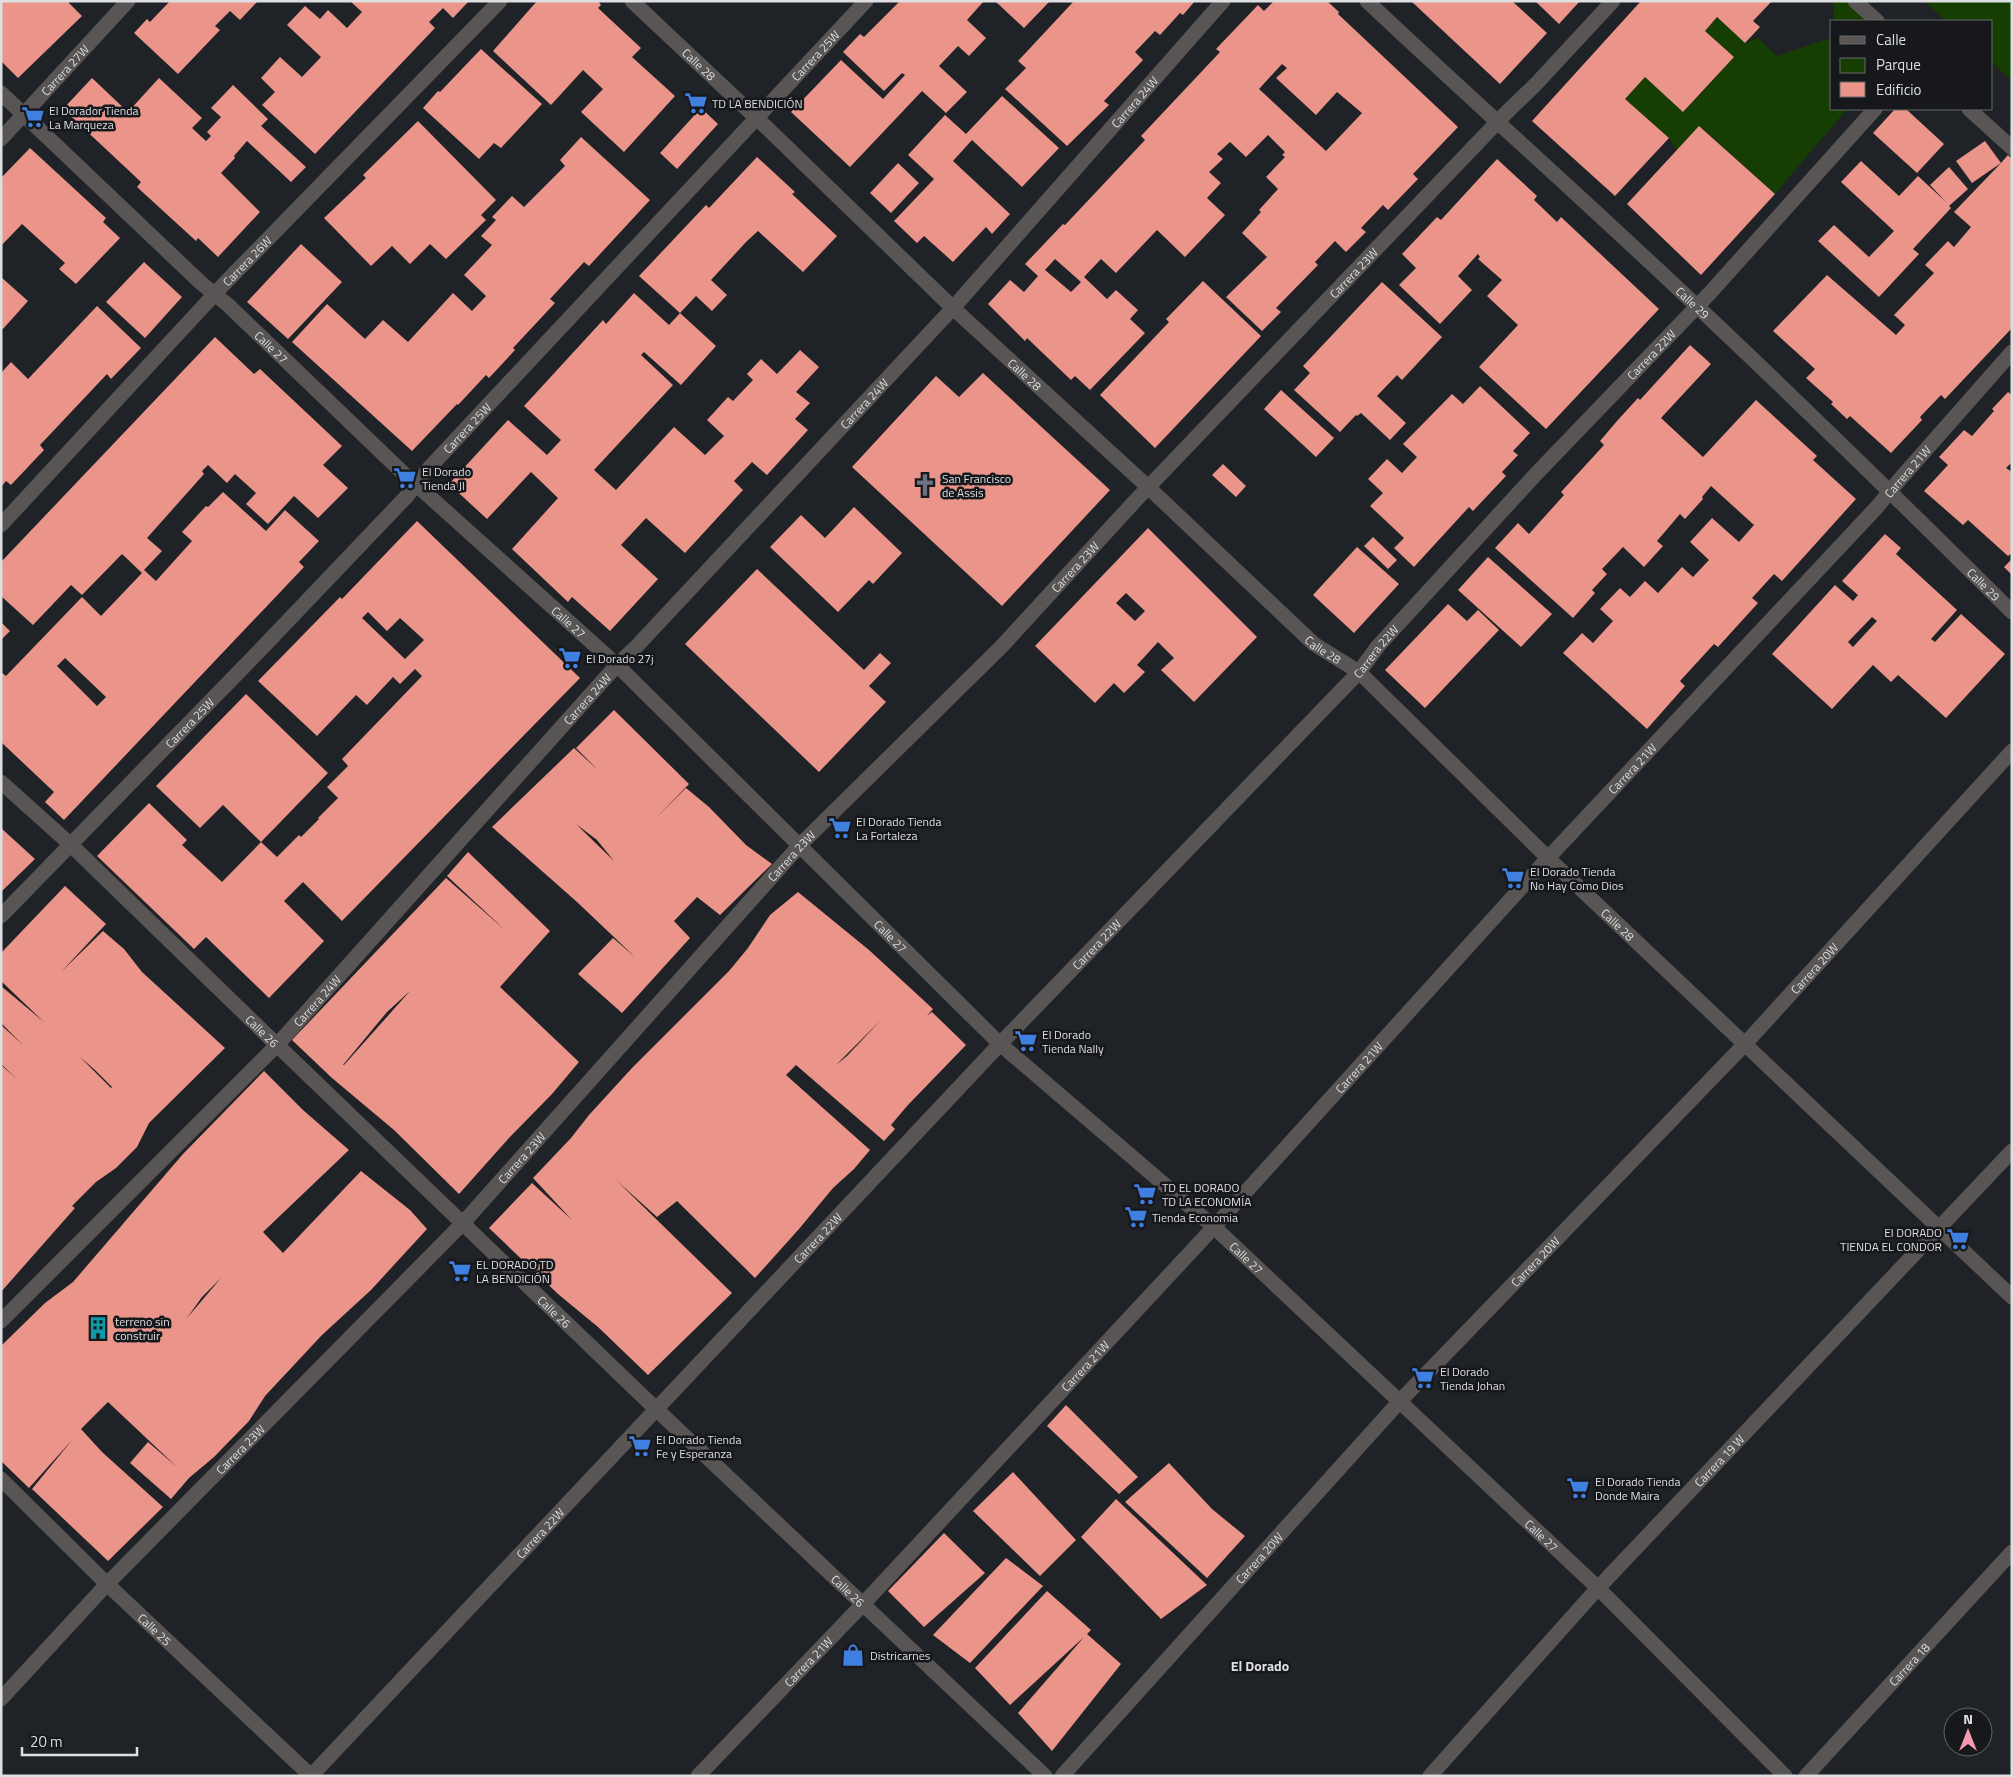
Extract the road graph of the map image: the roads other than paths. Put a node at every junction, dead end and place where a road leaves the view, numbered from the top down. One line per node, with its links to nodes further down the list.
1 (128, 1): 13 (street, Carrera 27W)
2 (500, 1): 18 (street, Carrera 26W)
3 (632, 1): 14 (street, Calle 28)
4 (866, 1): 14 (street, Carrera 25W)
5 (1223, 1): 20 (street, Carrera 24W)
6 (1367, 1): 15 (street, Calle 29)
7 (1614, 1): 15 (street, Carrera 23W)
8 (1856, 1): 9 (street)
9 (1876, 20)
10 (1, 93): 13 (street, Calle 27)
11 (1874, 110): 19 (street, Carrera 22W)
12 (1970, 110): 17 (street)
13 (24, 115): 16 (street, Carrera 27W); 18 (street, Calle 27)
14 (756, 119): 20 (street, Calle 28); 22 (street, Carrera 25W)
15 (1498, 122): 19 (street, Calle 29); 23 (street, Carrera 23W)
16 (1, 139)
17 (2012, 148)
18 (215, 294): 22 (street, Calle 27); 25 (street, Carrera 26W)
19 (1696, 305): 24 (street, Calle 29); 28 (street, Carrera 22W)
20 (954, 308): 23 (street, Calle 28); 27 (street, Carrera 24W)
21 (2012, 352): 24 (street, Carrera 21W)
22 (416, 484): 27 (street, Calle 27); 31 (street, Carrera 25W)
23 (1148, 487): 28 (street, Calle 28); 32 (street, Carrera 23W)
24 (1890, 491): 26 (street, Calle 29); 33 (street, Carrera 21W)
25 (1, 525)
26 (2012, 612)
27 (617, 665): 32 (street, Calle 27); 36 (street, Carrera 24W)
28 (1359, 672): 33 (street, Calle 28); 35 (street, Carrera 22W)
29 (2012, 751): 37 (street, Carrera 20W)
30 (1, 782): 31 (street, Calle 26)
31 (70, 844): 34 (street, Carrera 25W); 36 (street, Calle 26)
32 (800, 845): 35 (street, Calle 27); 39 (street, Carrera 23W)
33 (1548, 858): 37 (street, Calle 28); 40 (street, Carrera 21W)
34 (1, 916)
35 (1000, 1044): 40 (street, Calle 27); 45 (street, Carrera 22W)
36 (277, 1045): 39 (street, Calle 26); 43 (street, Carrera 24W)
37 (1744, 1045): 41 (street, Calle 28); 44 (street, Carrera 20W)
38 (2012, 1151): 41 (street, Carrera 19 W)
39 (463, 1224): 45 (street, Calle 26); 48 (street, Carrera 23W)
40 (1214, 1227): 44 (street, Calle 27); 50 (street, Carrera 21W)
41 (1939, 1228): 42 (street, Calle 28); 49 (street, Carrera 19 W)
42 (2012, 1297)
43 (1, 1320)
44 (1400, 1401): 49 (street, Calle 27); 55 (street, Carrera 20W)
45 (657, 1410): 50 (street, Calle 26); 52 (street, Carrera 22W)
46 (1, 1479): 48 (street, Calle 25)
47 (2012, 1552): 58 (street, Carrera 18)
48 (107, 1584): 51 (street, Carrera 23W); 52 (street, Calle 25)
49 (1598, 1588): 56 (street, Carrera 19 W); 57 (street, Calle 27)
50 (864, 1603): 53 (street, Carrera 21W); 54 (street, Calle 26)
51 (1, 1699)
52 (311, 1776)
53 (698, 1776)
54 (1045, 1776)
55 (1062, 1776)
56 (1430, 1776)
57 (1785, 1776)
58 (1806, 1776)

